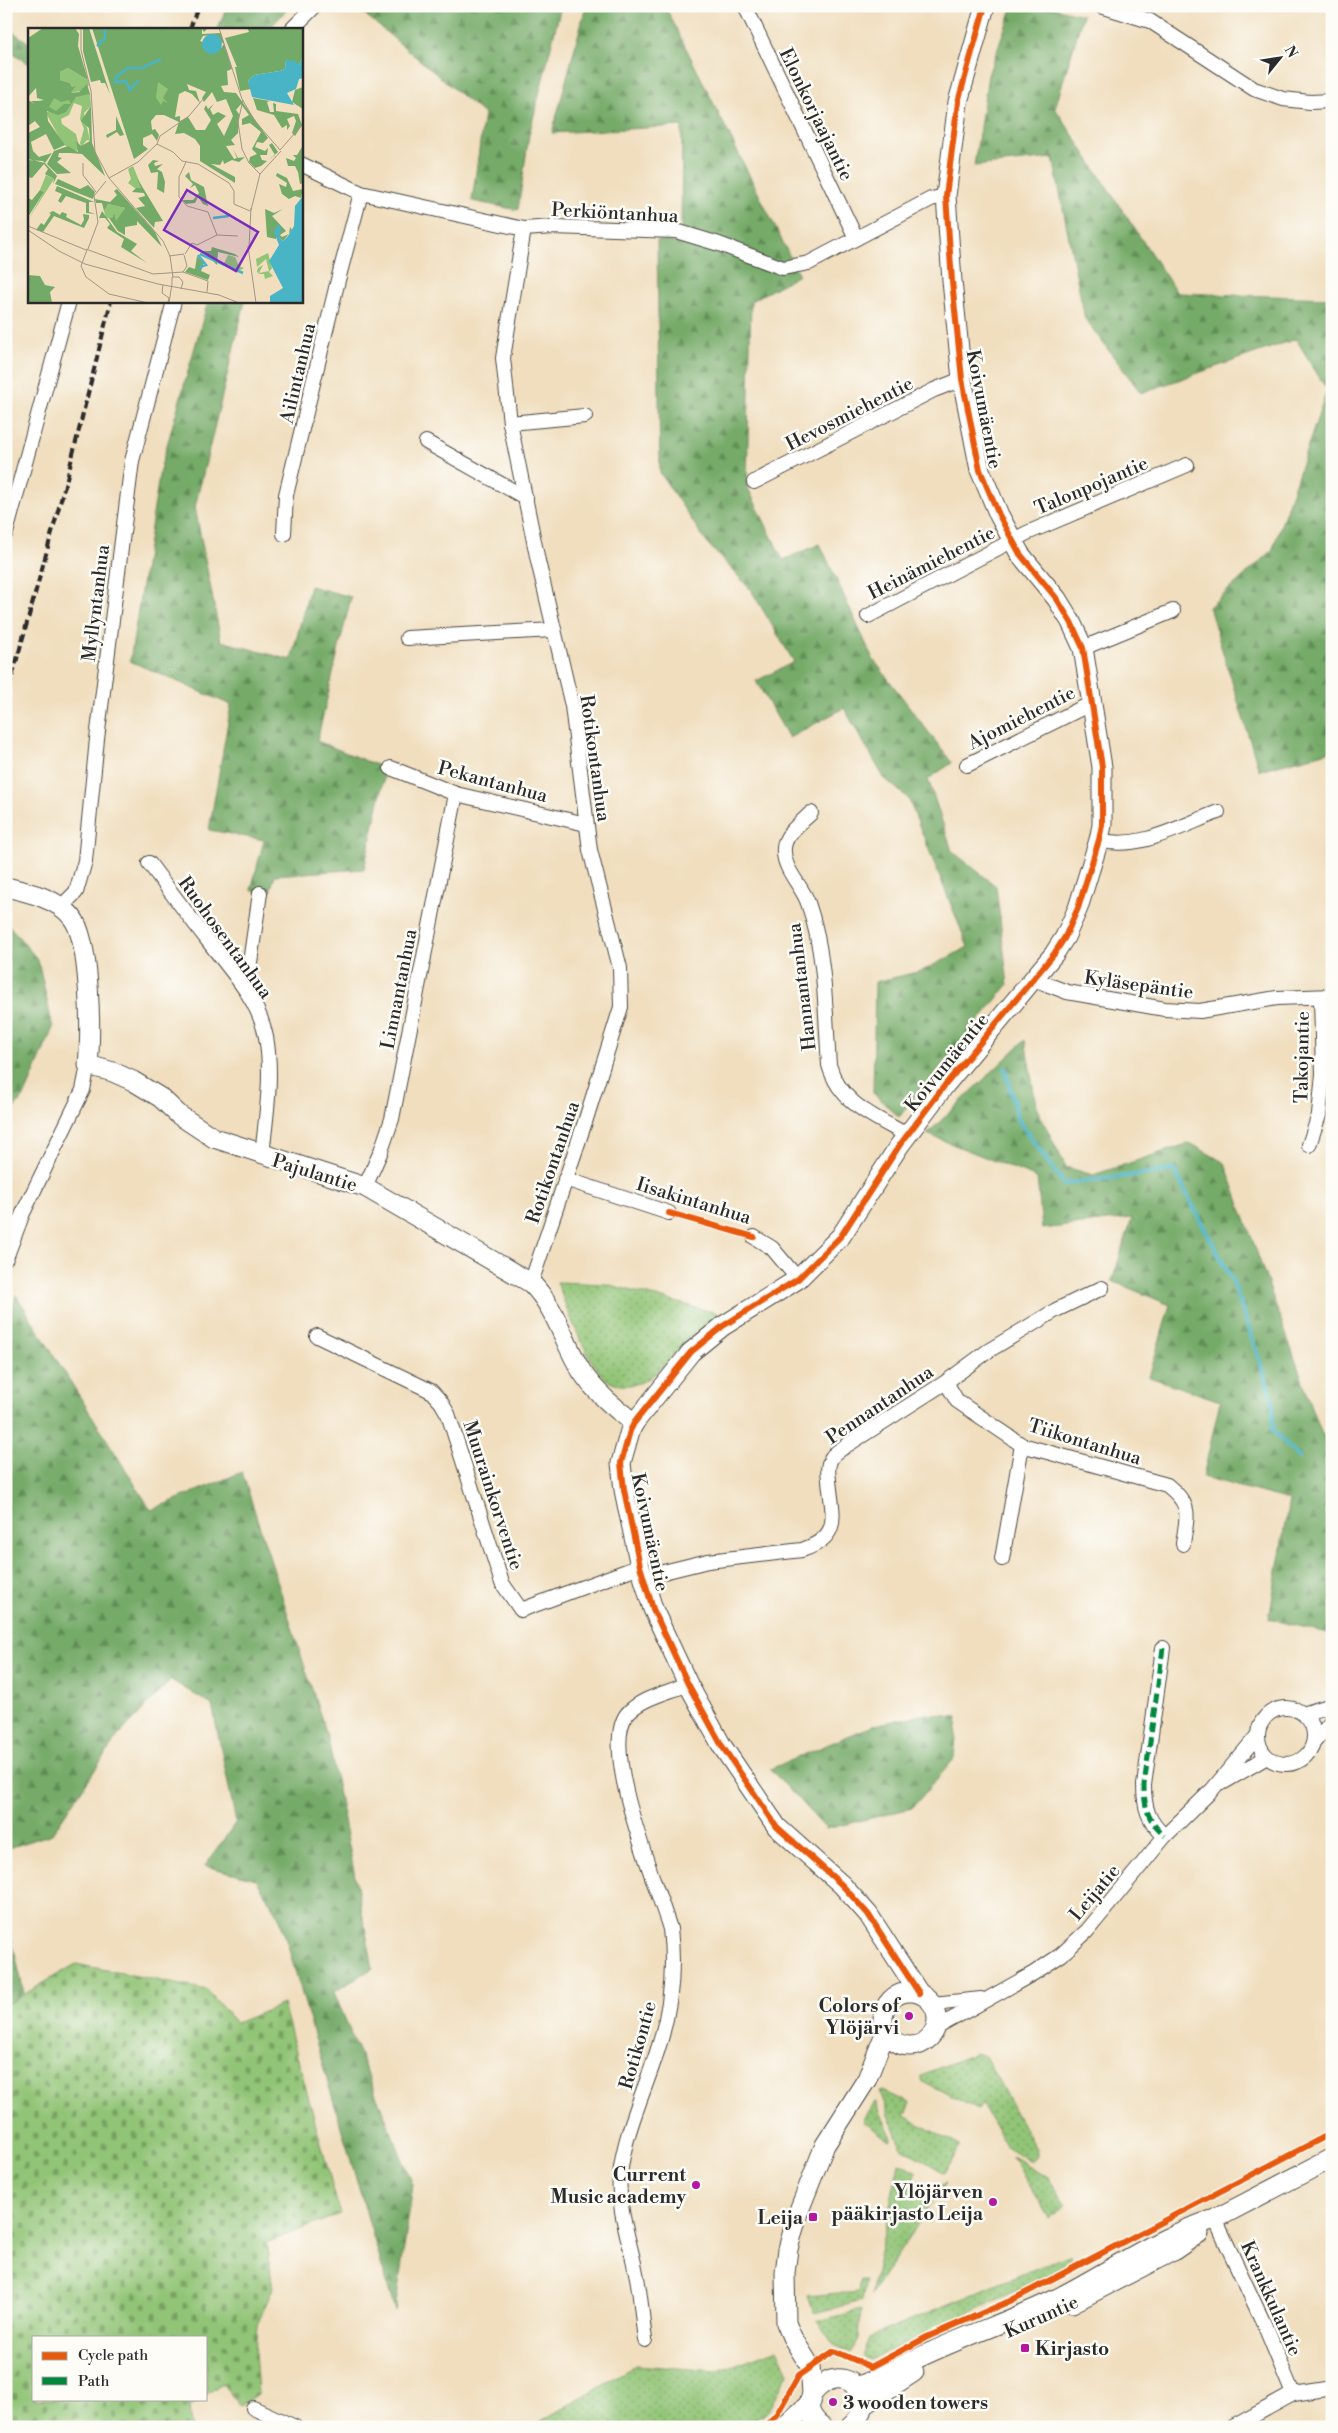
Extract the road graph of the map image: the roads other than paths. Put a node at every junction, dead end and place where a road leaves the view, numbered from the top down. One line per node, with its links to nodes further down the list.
1 (315, 6): 5 (street)
2 (745, 6): 11 (street, Elonkorjaajantie)
3 (985, 6): 9 (street, Koivumäentie)
4 (1102, 6): 6 (street)
5 (293, 28)
6 (1332, 101)
7 (302, 164): 8 (street, Perkiöntanhua)
8 (361, 193): 10 (street, Perkiöntanhua); 22 (street, Ailintanhua)
9 (946, 196): 11 (street, Perkiöntanhua); 14 (street, Koivumäentie)
10 (524, 229): 11 (street, Perkiöntanhua); 16 (street, Rotikontanhua)
11 (856, 238)
12 (69, 302): 21 (street)
13 (174, 302): 40 (street, Myllyntanhua)
14 (962, 379): 19 (street, Hevosmiehentie); 23 (street, Koivumäentie)
15 (585, 416): 16 (street)
16 (510, 423): 20 (street, Rotikontanhua)
17 (426, 442): 20 (street)
18 (1187, 464): 23 (street, Talonpojantie)
19 (754, 482)
20 (526, 498): 26 (street, Rotikontanhua)
21 (6, 533)
22 (284, 534)
23 (1012, 541): 25 (street, Heinämiehentie); 28 (street, Koivumäentie)
24 (1173, 611): 28 (street)
25 (868, 616)
26 (554, 630): 27 (street); 35 (street, Rotikontanhua)
27 (406, 638)
28 (1082, 648): 29 (street, Koivumäentie)
29 (1092, 702): 30 (street, Ajomiehentie); 36 (street, Koivumäentie)
30 (967, 765)
31 (391, 768): 32 (street, Pekantanhua)
32 (456, 794): 35 (street, Pekantanhua); 49 (street, Linnantanhua)
33 (1218, 812): 36 (street)
34 (811, 813): 45 (street, Hannantanhua)
35 (586, 824): 48 (street, Rotikontanhua)
36 (1099, 840): 41 (street, Koivumäentie)
37 (148, 863): 42 (street, Ruohosentanhua)
38 (10, 888): 40 (street)
39 (260, 893): 42 (street)
40 (61, 907): 44 (street)
41 (1033, 979): 43 (street, Kyläsepäntie); 45 (street, Koivumäentie)
42 (246, 990): 47 (street, Ruohosentanhua)
43 (1326, 997): 46 (street, Takojantie)
44 (88, 1065): 47 (street, Pajulantie); 52 (street)
45 (907, 1135): 53 (street, Koivumäentie)
46 (1309, 1145)
47 (262, 1155): 49 (street, Pajulantie)
48 (565, 1179): 50 (street, Iisakintanhua); 54 (street, Rotikontanhua)
49 (365, 1187): 54 (street, Pajulantie)
50 (669, 1213)
51 (754, 1237): 53 (street, Iisakintanhua)
52 (6, 1258)
53 (798, 1280): 58 (street, Koivumäentie)
54 (531, 1283): 58 (street, Pajulantie)
55 (1102, 1288): 57 (street, Pennantanhua)
56 (317, 1336): 62 (street, Muurainkorventie)
57 (946, 1382): 59 (street, Tiikontanhua); 62 (street, Pennantanhua)
58 (634, 1423): 62 (street, Koivumäentie)
59 (1022, 1445): 60 (street, Tiikontanhua); 61 (street)
60 (1183, 1544)
61 (1002, 1559)
62 (641, 1572): 64 (street, Koivumäentie)
63 (1163, 1648): 72 (street)
64 (688, 1684): 73 (street, Koivumäentie); 84 (street, Rotikontie)
65 (1332, 1705): 66 (street)
66 (1303, 1714): 68 (street, Leijatie); 69 (street)
67 (1332, 1722): 69 (street)
68 (1257, 1736): 70 (street); 71 (street, Leijatie)
69 (1314, 1742): 70 (street)
70 (1267, 1757): 71 (street, Leijatie)
71 (1212, 1790): 72 (street, Leijatie)
72 (1165, 1836): 76 (street, Leijatie)
73 (892, 1952): 74 (street, Koivumäentie); 75 (street, Koivumäentie)
74 (895, 1996): 75 (street); 78 (street)
75 (926, 1998): 76 (street, Leijatie); 77 (street)
76 (987, 1998): 77 (street, Leijatie)
77 (936, 2028): 79 (street)
78 (886, 2030): 79 (street); 80 (street)
79 (902, 2045): 80 (street)
80 (867, 2079): 83 (street)
81 (1332, 2158): 82 (street, Kuruntie)
82 (1215, 2219): 86 (street, Kuruntie); 88 (street, Krankkulantie); 90 (street, Kuruntie)
83 (785, 2291): 85 (street); 89 (street)
84 (645, 2340)
85 (837, 2379): 86 (street); 89 (street)
86 (855, 2387): 90 (street)
87 (1332, 2388): 88 (street)
88 (1293, 2394): 96 (street)
89 (811, 2398): 94 (street); 95 (street)
90 (862, 2406): 92 (street)
91 (253, 2408): 93 (street)
92 (852, 2426)
93 (295, 2427)
94 (784, 2427)
95 (823, 2427)
96 (1233, 2427)

